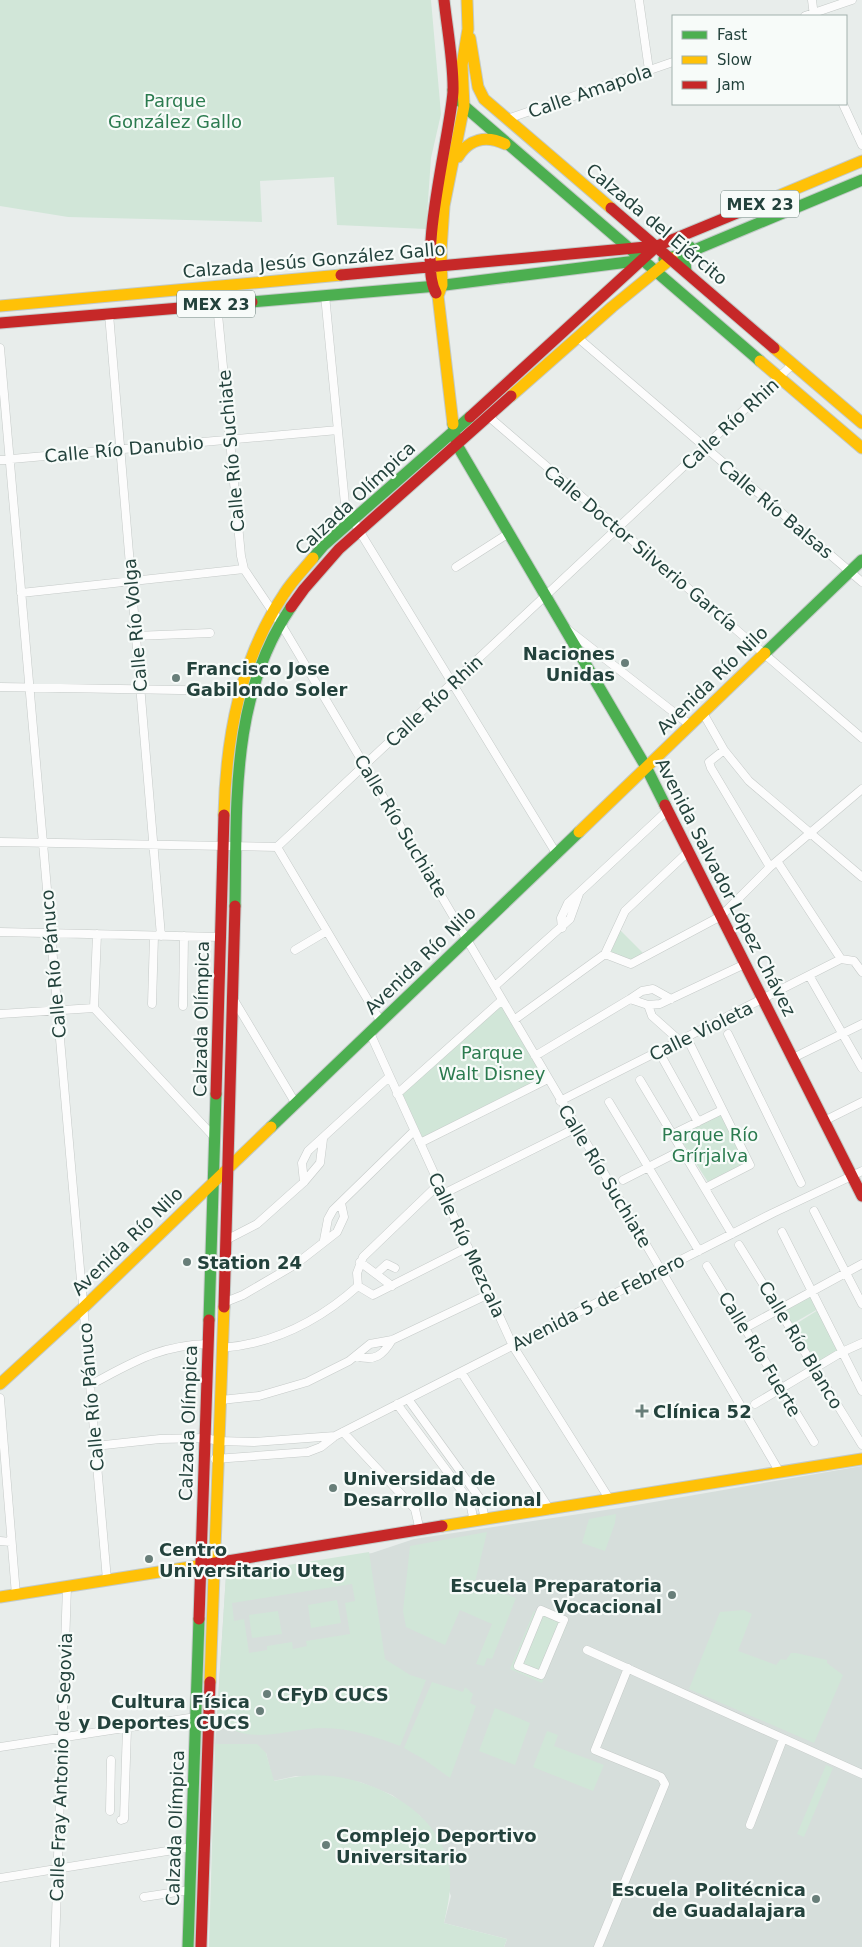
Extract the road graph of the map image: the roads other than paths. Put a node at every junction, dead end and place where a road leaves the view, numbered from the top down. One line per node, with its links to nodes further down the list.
1 (444, 0): 10 (main road, Avenida Salvador López Chávez)
2 (467, 0): 7 (main road, Avenida Salvador López Chávez)
3 (639, 0): 9 (street)
4 (812, 0): 6 (street)
5 (852, 0): 6 (street)
6 (814, 15)
7 (468, 29): 12 (main road, Avenida Salvador López Chávez); 13 (main road, Calzada del Ejército)
8 (672, 62): 9 (street, Calle Amapola)
9 (649, 70): 13 (street, Calle Amapola)
10 (453, 90): 12 (main road, Calzada del Ejército); 25 (main road, Avenida Salvador López Chávez)
11 (843, 105): 14 (street)
12 (464, 106): 15 (main road, Calzada del Ejército); 17 (main road, Avenida Salvador López Chávez)
13 (507, 119): 20 (main road, Calzada del Ejército)
14 (862, 145)
15 (525, 157): 17 (main road); 21 (main road, Calzada del Ejército)
16 (862, 161): 19 (main road, MEX 23)
17 (451, 172): 25 (main road, Avenida Salvador López Chávez)
18 (862, 180): 22 (main road, MEX 23)
19 (700, 229): 20 (main road, MEX 23); 22 (main road)
20 (657, 246): 21 (main road, MEX 23); 23 (main road, Calzada del Ejército); 24 (main road, Calzada Olímpica)
21 (631, 248): 24 (main road, Calzada del Ejército); 25 (main road, Calzada Jesús González Gallo / MEX 23)
22 (687, 253): 23 (main road, MEX 23); 27 (main road)
23 (672, 258): 24 (main road, MEX 23); 26 (main road, Calzada Olímpica); 27 (main road, Calzada del Ejército)
24 (644, 260): 26 (main road, Calzada del Ejército); 28 (main road, Calzada Jesús González Gallo / MEX 23); 41 (main road, Calzada Olímpica)
25 (436, 266): 28 (main road, Avenida Salvador López Chávez); 31 (main road, Calzada Jesús González Gallo / MEX 23)
26 (656, 270): 34 (main road, Calzada Olímpica); 37 (main road, Calzada del Ejército)
27 (686, 271): 36 (main road, Calzada del Ejército)
28 (437, 289): 29 (main road, Calzada Jesús González Gallo / MEX 23); 41 (main road, Avenida Salvador López Chávez)
29 (325, 295): 30 (main road, Calzada Jesús González Gallo / MEX 23); 40 (street)
30 (217, 304): 32 (main road, Calzada Jesús González Gallo / MEX 23); 42 (street, Calle Río Suchiate)
31 (0, 306)
32 (109, 314): 33 (main road, Calzada Jesús González Gallo / MEX 23); 46 (street, Calle Río Volga)
33 (0, 324)
34 (577, 337): 38 (main road, Calzada Olímpica); 44 (street, Calle Río Balsas)
35 (0, 348): 48 (street, Calle Río Pánuco)
36 (793, 364): 37 (street, Calle Río Rhin); 39 (main road, Calzada del Ejército)
37 (780, 376): 44 (street, Calle Río Rhin); 45 (main road, Calzada del Ejército)
38 (488, 416): 43 (main road, Calzada Olímpica); 50 (street, Calle Doctor Silverio García)
39 (862, 423)
40 (338, 430): 42 (street, Calle Río Danubio); 49 (street)
41 (453, 432): 43 (main road, Avenida Salvador López Chávez); 49 (main road, Calzada Olímpica)
42 (230, 440): 46 (street, Calle Río Danubio); 55 (street, Calle Río Suchiate)
43 (457, 445): 51 (main road, Calzada Olímpica); 52 (main road, Avenida Salvador López Chávez)
44 (704, 447): 50 (street, Calle Río Rhin); 56 (street, Calle Río Balsas)
45 (862, 448)
46 (120, 450): 48 (street, Calle Río Danubio); 57 (street, Calle Río Volga)
47 (0, 460): 48 (street, Calle Río Danubio)
48 (10, 460): 59 (street, Calle Río Pánuco)
49 (353, 519): 51 (street); 61 (main road, Calzada Olímpica)
50 (618, 528): 60 (street, Calle Río Rhin); 66 (street, Calle Doctor Silverio García)
51 (360, 532): 62 (main road, Calzada Olímpica); 67 (street)
52 (509, 533): 54 (street); 60 (main road, Avenida Salvador López Chávez)
53 (862, 560): 56 (main road, Avenida Río Nilo)
54 (456, 566)
55 (244, 569): 57 (street); 61 (street, Calle Río Suchiate)
56 (850, 572): 58 (street, Calle Río Balsas); 66 (main road, Avenida Río Nilo)
57 (130, 582): 59 (street); 65 (street, Calle Río Volga)
58 (862, 582)
59 (21, 593): 69 (street, Calle Río Pánuco)
60 (546, 596): 63 (main road, Avenida Salvador López Chávez); 67 (street, Calle Río Rhin)
61 (273, 612): 62 (street, Calle Río Suchiate); 71 (main road, Calzada Olímpica)
62 (281, 624): 76 (street, Calle Río Suchiate); 85 (main road, Calzada Olímpica)
63 (564, 626): 73 (street); 77 (main road, Avenida Salvador López Chávez)
64 (210, 633): 65 (street)
65 (136, 636): 70 (street, Calle Río Volga)
66 (765, 653): 72 (main road, Avenida Río Nilo); 74 (street, Calle Doctor Silverio García)
67 (453, 683): 76 (street, Calle Río Rhin); 88 (street)
68 (0, 687): 69 (street)
69 (29, 688): 70 (street); 82 (street, Calle Río Pánuco)
70 (141, 689): 71 (street); 83 (street, Calle Río Volga)
71 (239, 691): 84 (main road, Calzada Olímpica)
72 (703, 713): 73 (main road, Avenida Río Nilo); 75 (street)
73 (690, 725): 77 (main road, Avenida Río Nilo)
74 (862, 738)
75 (724, 750): 80 (street); 90 (street)
76 (365, 766): 86 (street, Calle Río Rhin); 100 (street, Calle Río Suchiate)
77 (646, 767): 79 (main road, Avenida Salvador López Chávez); 88 (main road, Avenida Río Nilo)
78 (862, 789): 80 (street)
79 (668, 810): 87 (main road, Avenida Salvador López Chávez); 107 (street)
80 (810, 832): 89 (street); 91 (street)
81 (0, 842): 82 (street)
82 (43, 843): 83 (street); 95 (street, Calle Río Pánuco)
83 (154, 845): 84 (street); 97 (street, Calle Río Volga)
84 (223, 846): 85 (street); 99 (main road, Calzada Olímpica)
85 (236, 846): 86 (street); 108 (main road, Calzada Olímpica)
86 (277, 847): 93 (street)
87 (689, 851): 92 (main road, Avenida Salvador López Chávez); 102 (street)
88 (556, 853): 100 (main road, Avenida Río Nilo)
89 (777, 861): 90 (street); 103 (street)
90 (770, 867): 92 (street)
91 (862, 877)
92 (722, 916): 102 (street); 104 (main road, Avenida Salvador López Chávez)
93 (327, 931): 101 (street); 120 (street)
94 (0, 932): 95 (street)
95 (51, 933): 96 (street); 117 (street, Calle Río Pánuco)
96 (97, 934): 97 (street); 116 (street)
97 (158, 936): 98 (street); 113 (street, Calle Río Volga)
98 (184, 936): 99 (street); 115 (street)
99 (220, 937): 144 (main road, Calzada Olímpica)
100 (468, 939): 107 (street, Calle Río Suchiate); 120 (main road, Avenida Río Nilo)
101 (295, 950)
102 (605, 954): 119 (street)
103 (842, 959): 105 (street); 106 (street, Calle Violeta)
104 (745, 964): 110 (street); 112 (main road, Avenida Salvador López Chávez)
105 (862, 972)
106 (810, 977): 112 (street, Calle Violeta); 124 (street)
107 (495, 986): 111 (street, Calle Río Suchiate)
108 (232, 998): 137 (street); 149 (main road, Calzada Olímpica)
109 (630, 999): 110 (street); 114 (street); 127 (street)
110 (671, 999): 114 (street)
111 (502, 1000): 119 (street, Calle Río Suchiate); 133 (street)
112 (764, 1000): 125 (street, Calle Violeta); 128 (main road, Avenida Salvador López Chávez)
113 (152, 1004)
114 (648, 1005): 125 (street)
115 (183, 1006)
116 (94, 1008): 117 (street); 144 (street)
117 (57, 1011): 118 (street); 181 (street, Calle Río Pánuco)
118 (0, 1014)
119 (514, 1020): 127 (street, Calle Río Suchiate)
120 (381, 1022): 122 (main road, Avenida Río Nilo)
121 (862, 1024): 124 (street)
122 (370, 1033): 130 (street, Calle Río Mezcala); 137 (main road, Avenida Río Nilo)
123 (728, 1034): 154 (street)
124 (842, 1034): 128 (street); 129 (street)
125 (683, 1040): 126 (street, Calle Violeta); 138 (street)
126 (659, 1052): 134 (street, Calle Violeta); 140 (street)
127 (535, 1056): 131 (street, Calle Río Suchiate)
128 (793, 1058): 139 (main road, Avenida Salvador López Chávez)
129 (862, 1068)
130 (389, 1077): 133 (street, Calle Río Mezcala); 145 (street)
131 (548, 1079): 134 (street, Calle Río Suchiate); 146 (street)
132 (640, 1080): 143 (street)
133 (397, 1094): 142 (street, Calle Río Mezcala)
134 (560, 1101): 141 (street, Calle Río Suchiate)
135 (609, 1102): 148 (street)
136 (862, 1102): 139 (street)
137 (296, 1104): 149 (main road, Avenida Río Nilo)
138 (722, 1110): 140 (street); 156 (street)
139 (824, 1121): 150 (main road, Avenida Salvador López Chávez)
140 (698, 1122): 143 (street)
141 (576, 1128): 157 (street); 172 (street, Calle Río Suchiate)
142 (414, 1131): 146 (street, Calle Río Mezcala); 159 (street)
143 (673, 1134): 147 (street)
144 (215, 1138): 152 (main road, Calzada Olímpica)
145 (323, 1139): 153 (street); 153 (street)
146 (420, 1143): 155 (street, Calle Río Mezcala)
147 (682, 1150): 148 (street); 156 (street)
148 (648, 1167): 151 (street); 167 (street)
149 (227, 1170): 152 (main road, Avenida Río Nilo); 163 (main road, Calzada Olímpica)
150 (857, 1173): 158 (main road, Avenida Salvador López Chávez); 162 (street, Avenida 5 de Febrero)
151 (623, 1180)
152 (214, 1181): 181 (main road, Avenida Río Nilo); 186 (main road, Calzada Olímpica)
153 (304, 1182): 163 (street)
154 (801, 1183)
155 (438, 1184): 157 (street, Calle Río Mezcala); 168 (street)
156 (705, 1188): 162 (street)
157 (443, 1194): 166 (street, Calle Río Mezcala)
158 (862, 1196)
159 (341, 1203): 164 (street); 164 (street)
160 (814, 1211): 173 (street)
161 (782, 1232): 177 (street)
162 (732, 1234): 167 (street, Avenida 5 de Febrero)
163 (226, 1240): 179 (main road, Calzada Olímpica)
164 (324, 1240): 179 (street)
165 (739, 1246): 182 (street, Calle Río Blanco)
166 (468, 1247): 176 (street); 178 (street, Calle Río Mezcala)
167 (699, 1251): 172 (street, Avenida 5 de Febrero)
168 (360, 1262): 174 (street); 175 (street)
169 (862, 1264): 173 (street)
170 (707, 1266): 183 (street, Calle Río Fuerte)
171 (395, 1268): 174 (street)
172 (661, 1270): 187 (street, Avenida 5 de Febrero); 211 (street, Calle Río Suchiate)
173 (846, 1272): 177 (street); 180 (street)
174 (376, 1274): 176 (street)
175 (358, 1286): 176 (street); 188 (street)
176 (392, 1286)
177 (811, 1290): 182 (street); 189 (street)
178 (489, 1294): 184 (street); 187 (street, Calle Río Mezcala)
179 (223, 1303): 188 (main road, Calzada Olímpica)
180 (862, 1304)
181 (83, 1308): 193 (main road, Avenida Río Nilo); 194 (street, Calle Río Pánuco)
182 (778, 1309): 183 (street); 191 (street, Calle Río Blanco)
183 (745, 1328): 195 (street, Calle Río Fuerte)
184 (392, 1340): 190 (street); 190 (street)
185 (862, 1343): 189 (street)
186 (208, 1344): 194 (street); 203 (main road, Calzada Olímpica)
187 (513, 1346): 192 (street, Avenida 5 de Febrero); 212 (street, Calle Río Mezcala)
188 (221, 1348): 199 (main road, Calzada Olímpica)
189 (842, 1352): 191 (street); 196 (street)
190 (356, 1356): 199 (street)
191 (814, 1369): 195 (street); 206 (street, Calle Río Blanco)
192 (461, 1372): 198 (street, Avenida 5 de Febrero); 213 (street)
193 (0, 1384)
194 (90, 1385): 207 (street, Calle Río Pánuco)
195 (781, 1388): 201 (street); 205 (street, Calle Río Fuerte)
196 (862, 1391)
197 (0, 1398): 217 (street)
198 (408, 1399): 200 (street, Avenida 5 de Febrero); 214 (street)
199 (221, 1400): 204 (main road, Calzada Olímpica)
200 (397, 1404): 202 (street, Avenida 5 de Febrero); 214 (street)
201 (756, 1404)
202 (339, 1434): 204 (street, Avenida 5 de Febrero); 208 (street, Avenida 5 de Febrero); 215 (street)
203 (206, 1438): 204 (street, Avenida 5 de Febrero); 207 (street, Avenida 5 de Febrero); 209 (main road, Calzada Olímpica)
204 (219, 1441): 208 (main road, Calzada Olímpica)
205 (814, 1442)
206 (862, 1445)
207 (95, 1446): 220 (street, Calle Río Pánuco)
208 (218, 1458): 209 (street, Avenida 5 de Febrero); 218 (main road, Calzada Olímpica)
209 (205, 1459): 219 (main road, Calzada Olímpica)
210 (862, 1459): 211 (main road)
211 (780, 1471): 212 (main road)
212 (610, 1500): 213 (main road)
213 (550, 1510): 214 (main road)
214 (480, 1521): 215 (main road)
215 (420, 1531): 218 (main road)
216 (0, 1542): 217 (street)
217 (11, 1542): 222 (street)
218 (214, 1563): 219 (main road); 246 (main road, Calzada Olímpica)
219 (201, 1566): 220 (main road); 227 (main road, Calzada Olímpica)
220 (107, 1580): 221 (main road)
221 (67, 1586): 222 (main road); 229 (street, Calle Fray Antonio de Segovia)
222 (16, 1595): 223 (main road)
223 (0, 1597)
224 (550, 1614): 224 (street)
225 (586, 1650): 226 (street)
226 (628, 1668): 230 (street); 247 (street)
227 (196, 1717): 228 (street); 239 (main road, Calzada Olímpica)
228 (127, 1728): 229 (street); 235 (street)
229 (61, 1738): 231 (street); 240 (street, Calle Fray Antonio de Segovia)
230 (783, 1739): 233 (street); 238 (street)
231 (0, 1747)
232 (111, 1760): 234 (street)
233 (862, 1774)
234 (111, 1792): 235 (street); 236 (street)
235 (125, 1793): 237 (street)
236 (110, 1811)
237 (120, 1820)
238 (750, 1825)
239 (192, 1847): 240 (street); 242 (main road, Calzada Olímpica)
240 (57, 1868): 241 (street); 244 (street, Calle Fray Antonio de Segovia)
241 (0, 1878)
242 (190, 1890): 243 (street); 245 (main road, Calzada Olímpica)
243 (144, 1897)
244 (55, 1947)
245 (188, 1947)
246 (201, 1947)
247 (598, 1947)

